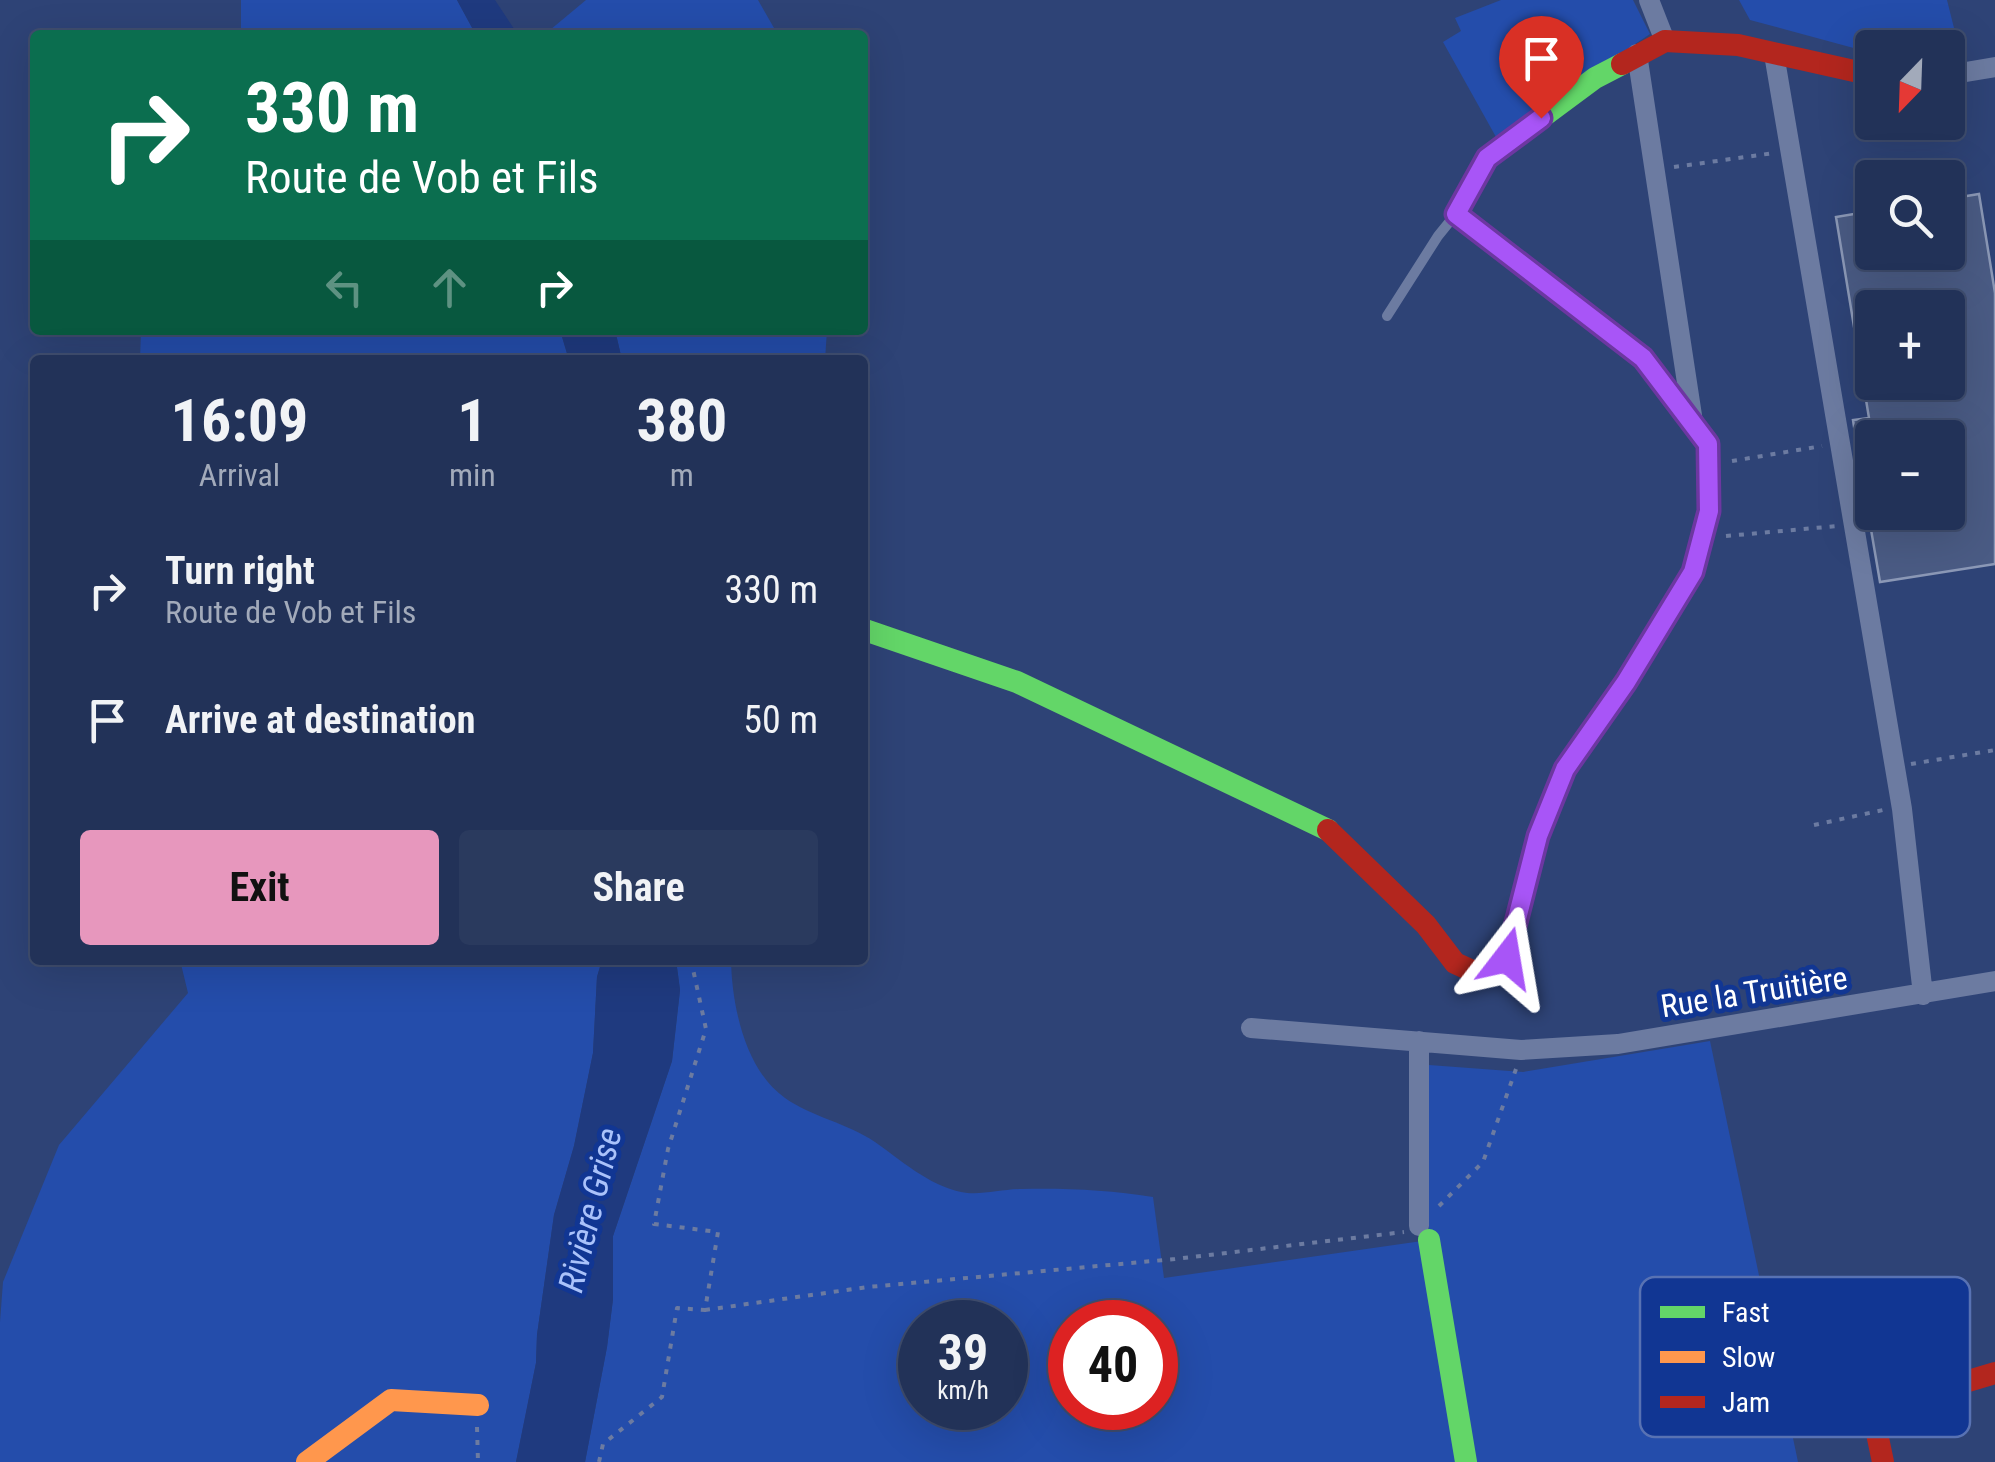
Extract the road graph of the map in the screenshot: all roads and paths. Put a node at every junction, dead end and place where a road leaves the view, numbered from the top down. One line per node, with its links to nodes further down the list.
1 (1649, 0): 2 (street)
2 (1665, 41): 3 (street); 4 (street)
3 (1637, 54): 9 (street); 10 (street)
4 (1774, 54): 6 (street); 8 (street)
5 (1995, 67): 7 (street)
6 (1855, 71)
7 (1965, 72)
8 (1790, 151): 9 (path); 13 (street)
9 (1654, 170): 12 (street)
10 (1456, 214): 11 (lane); 12 (street)
11 (1387, 316)
12 (1694, 426): 14 (street)
13 (1840, 444): 14 (path); 15 (street)
14 (1708, 465): 16 (street)
15 (1854, 525): 16 (path); 19 (street)
16 (1702, 539): 17 (street)
17 (868, 632)
18 (1995, 750): 19 (path)
19 (1894, 767): 24 (street)
20 (1879, 810): 21 (path)
21 (1814, 825)
22 (693, 965): 29 (path)
23 (1995, 981): 24 (street, Rue la Truitière)
24 (1923, 995): 27 (street, Rue la Truitière)
25 (1251, 1028): 26 (street, Rue la Truitière)
26 (1419, 1042): 27 (street, Rue la Truitière); 28 (street)
27 (1522, 1050): 28 (path)
28 (1424, 1233): 29 (path); 38 (street)
29 (705, 1310): 37 (path)
30 (1995, 1373): 31 (street)
31 (1970, 1381)
32 (478, 1405): 35 (street)
33 (1877, 1437): 39 (street)
34 (476, 1445): 36 (path)
35 (307, 1462)
36 (478, 1462)
37 (599, 1462)
38 (1466, 1462)
39 (1882, 1462)

